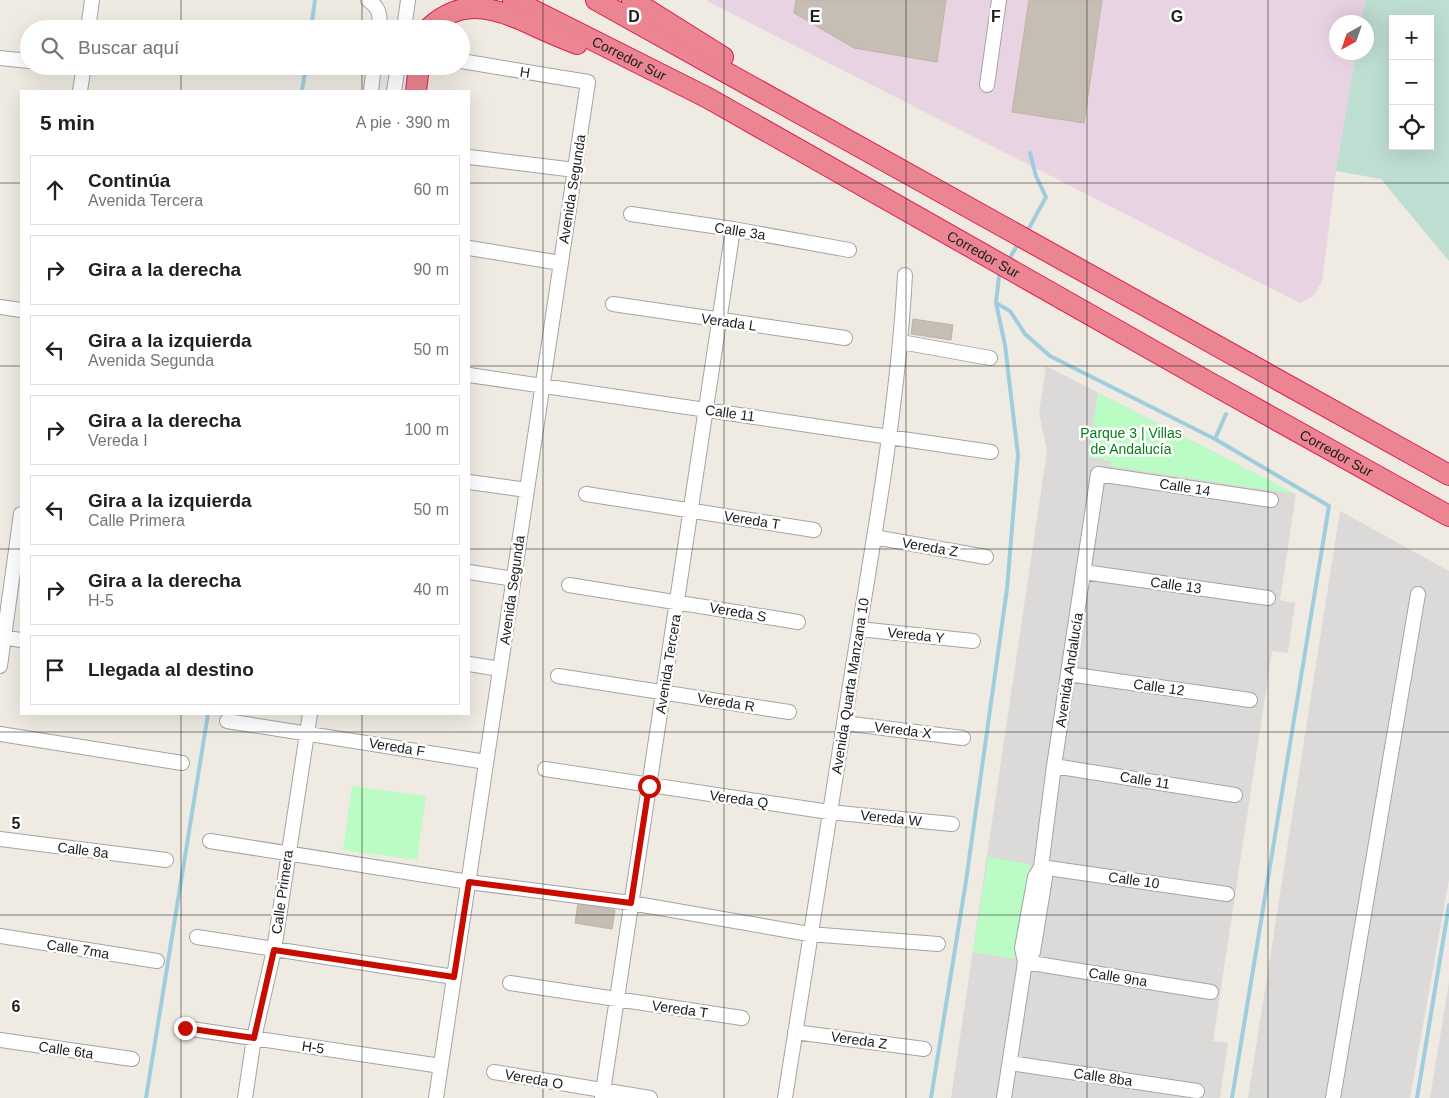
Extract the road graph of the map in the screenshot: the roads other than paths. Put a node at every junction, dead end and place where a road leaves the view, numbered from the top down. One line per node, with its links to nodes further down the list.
1 (92, 0): 8 (street)
2 (368, 0): 9 (street)
3 (408, 0): 10 (street)
4 (513, 0): 25 (highway, Corredor Sur)
5 (596, 0): 26 (highway)
6 (632, 0): 26 (highway)
7 (999, 0): 20 (street)
8 (89, 20)
9 (381, 20)
10 (405, 20)
11 (435, 20): 25 (highway)
12 (0, 58): 13 (street)
13 (20, 60)
14 (470, 62): 19 (street, H)
15 (83, 75): 21 (street)
16 (373, 75): 22 (street)
17 (397, 75): 23 (street)
18 (418, 75): 24 (highway)
19 (588, 82): 28 (street, Avenida Segunda)
20 (987, 86)
21 (80, 90)
22 (371, 90)
23 (394, 90)
24 (416, 90)
25 (708, 98): 54 (highway, Corredor Sur)
26 (841, 135): 48 (highway)
27 (470, 157): 28 (street)
28 (575, 170): 33 (street, Avenida Segunda)
29 (631, 214): 30 (street, Calle 3a)
30 (733, 229): 32 (street, Calle 3a); 38 (street, Avenida Tercera)
31 (470, 248): 33 (street)
32 (849, 250)
33 (561, 263): 43 (street, Avenida Segunda)
34 (905, 275): 40 (street, Avenida Quarta Manzana 10)
35 (614, 304): 38 (street, Verada L)
36 (0, 307): 37 (street)
37 (20, 310)
38 (720, 320): 39 (street, Verada L); 44 (street, Avenida Tercera)
39 (845, 338)
40 (901, 342): 41 (street); 45 (street, Avenida Quarta Manzana 10)
41 (990, 358)
42 (470, 375): 43 (street, Calle 11)
43 (543, 386): 44 (street, Calle 11); 50 (street, Avenida Segunda)
44 (706, 410): 45 (street, Calle 11); 53 (street, Avenida Tercera)
45 (889, 437): 46 (street, Calle 11); 57 (street, Avenida Quarta Manzana 10)
46 (991, 452)
47 (1098, 474): 52 (street, Calle 14); 60 (street, Avenida Andalucía)
48 (1449, 475)
49 (470, 482): 50 (street)
50 (527, 490): 61 (street, Avenida Segunda)
51 (586, 494): 53 (street)
52 (1271, 500)
53 (691, 511): 55 (street, Vereda T); 65 (street, Avenida Tercera)
54 (1449, 516)
55 (814, 530)
56 (20, 538): 68 (street)
57 (874, 538): 58 (street, Vereda Z); 67 (street, Avenida Quarta Manzana 10)
58 (986, 557)
59 (470, 572): 61 (street)
60 (1084, 572): 64 (street, Calle 13); 74 (street, Avenida Andalucía)
61 (514, 579): 73 (street, Avenida Segunda)
62 (569, 585): 65 (street, Vereda S)
63 (1418, 594): 129 (street)
64 (1268, 598)
65 (677, 601): 66 (street, Vereda S); 76 (street, Avenida Tercera)
66 (798, 622)
67 (859, 629): 70 (street, Vereda Y); 81 (street, Avenida Quarta Manzana 10)
68 (2, 637): 69 (street); 72 (street)
69 (20, 640)
70 (973, 641)
71 (470, 664): 73 (street)
72 (0, 666)
73 (500, 669): 85 (street, Avenida Segunda)
74 (1068, 674): 77 (street, Calle 12); 87 (street, Avenida Andalucía)
75 (558, 676): 76 (street, Vereda R)
76 (664, 692): 78 (street, Vereda R); 89 (street, Avenida Tercera)
77 (1250, 700)
78 (789, 712)
79 (310, 715): 82 (street, Calle Primera)
80 (227, 720): 82 (street, Vereda F)
81 (844, 723): 84 (street, Vereda X); 91 (street, Avenida Quarta Manzana 10)
82 (307, 733): 85 (street, Vereda F); 95 (street, Calle Primera)
83 (0, 734): 86 (street)
84 (963, 738)
85 (486, 762): 98 (street, Avenida Segunda)
86 (182, 763)
87 (1054, 766): 90 (street, Calle 11); 97 (street, Avenida Andalucía)
88 (545, 769): 89 (street, Vereda Q)
89 (649, 786): 91 (street, Vereda Q); 100 (street, Avenida Tercera)
90 (1235, 794)
91 (829, 812): 92 (street, Vereda W); 101 (street, Avenida Quarta Manzana 10)
92 (952, 824)
93 (0, 839): 96 (street, Calle 8a)
94 (210, 842): 95 (street)
95 (288, 854): 98 (street); 105 (street, Calle Primera)
96 (166, 860)
97 (1042, 867): 99 (street, Calle 10); 107 (street, Avenida Andalucía)
98 (469, 882): 100 (street); 108 (street, Avenida Segunda)
99 (1227, 894)
100 (631, 903): 101 (street); 111 (street, Avenida Tercera)
101 (809, 934): 104 (street); 114 (street, Avenida Quarta Manzana 10)
102 (0, 936): 106 (street, Calle 7ma)
103 (197, 937): 105 (street)
104 (938, 944)
105 (274, 950): 108 (street); 115 (street, Calle Primera)
106 (156, 961)
107 (1025, 962): 110 (street, Calle 9na); 119 (street, Avenida Andalucía)
108 (454, 977): 120 (street, Avenida Segunda)
109 (510, 984): 111 (street)
110 (1211, 992)
111 (617, 1000): 112 (street, Vereda T); 123 (street, Avenida Tercera)
112 (742, 1018)
113 (185, 1028): 115 (street, H-5)
114 (795, 1032): 117 (street, Vereda Z); 127 (street, Avenida Quarta Manzana 10)
115 (254, 1038): 120 (street, H-5); 124 (street, Calle Primera)
116 (0, 1040): 118 (street, Calle 6ta)
117 (924, 1049)
118 (132, 1059)
119 (1010, 1063): 122 (street, Calle 8ba); 128 (street, Avenida Andalucía)
120 (441, 1066): 125 (street, Avenida Segunda)
121 (494, 1072): 123 (street, Vereda O)
122 (1197, 1091)
123 (603, 1095): 126 (street)
124 (245, 1098)
125 (436, 1098)
126 (650, 1098)
127 (785, 1098)
128 (1004, 1098)
129 (1334, 1098)

